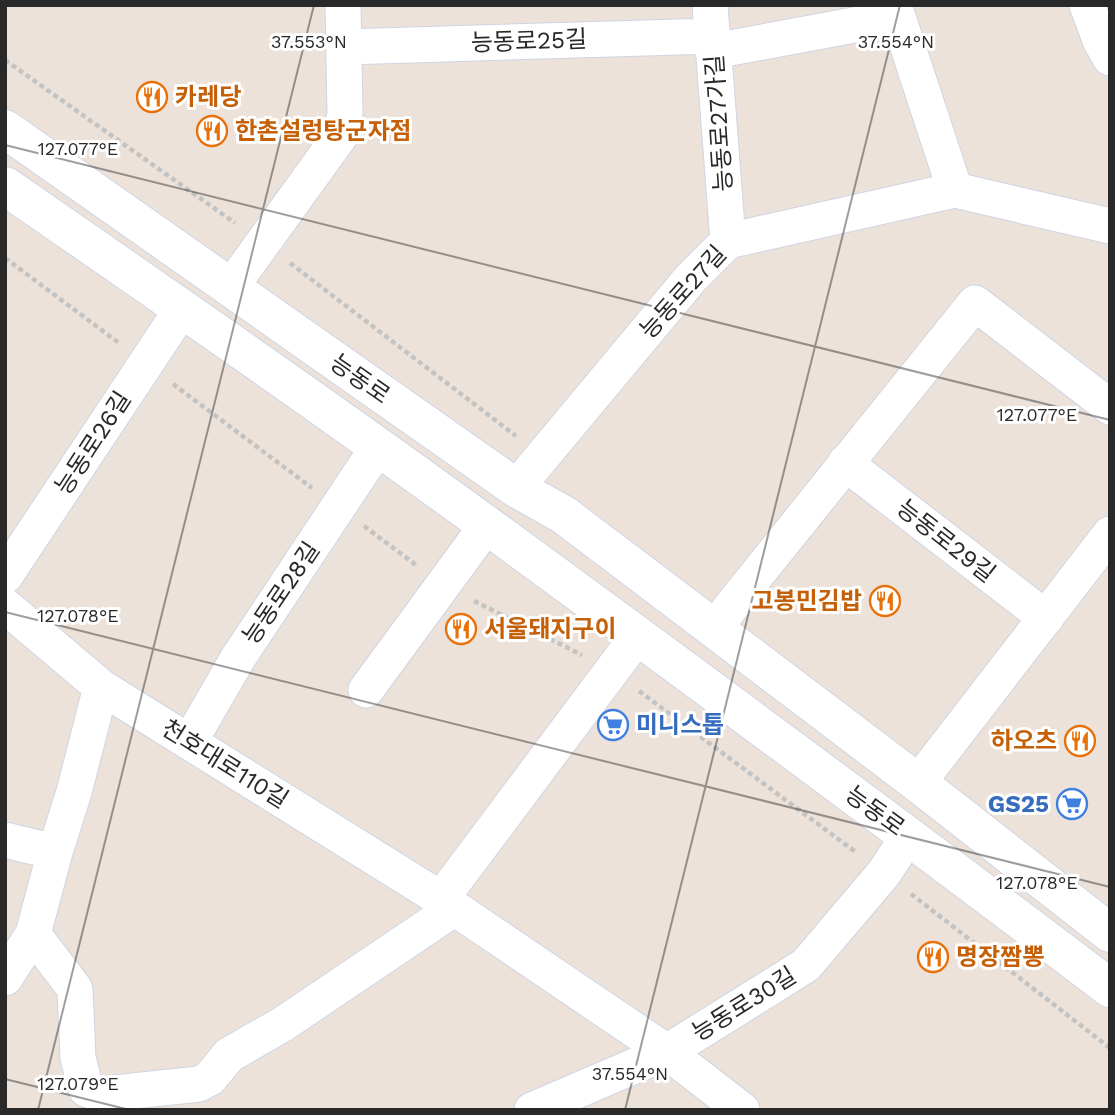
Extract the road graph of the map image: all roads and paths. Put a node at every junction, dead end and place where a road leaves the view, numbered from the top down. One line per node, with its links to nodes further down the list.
1 (343, 5): 5 (street)
2 (1087, 5): 6 (street)
3 (895, 11): 4 (street); 9 (street)
4 (712, 31): 5 (street, 능동로25길); 11 (street, 능동로27가길)
5 (344, 47): 13 (street)
6 (1110, 58)
7 (5, 128): 13 (main road, 능동로)
8 (5, 186): 14 (main road, 능동로)
9 (955, 190): 10 (street, 능동로27길); 11 (street, 능동로27길)
10 (1110, 226)
11 (728, 241): 19 (street, 능동로27길)
12 (5, 258): 15 (path)
13 (231, 287): 19 (main road, 능동로)
14 (182, 309): 15 (street, 능동로26길); 17 (main road, 능동로)
15 (146, 363): 20 (path); 23 (street, 능동로26길)
16 (1110, 407): 18 (street)
17 (378, 447): 20 (street, 능동로28길); 21 (main road, 능동로)
18 (845, 463): 26 (street, 능동로29길); 27 (street)
19 (516, 488): 27 (main road, 능동로)
20 (338, 507): 24 (path); 32 (street, 능동로28길)
21 (487, 525): 24 (street); 28 (main road, 능동로)
22 (1107, 542): 26 (street)
23 (5, 576)
24 (443, 585): 29 (path); 31 (street)
25 (5, 606): 30 (street, 천호대로110길)
26 (1046, 618): 33 (street)
27 (715, 629): 33 (main road, 능동로)
28 (637, 637): 29 (street); 34 (main road, 능동로)
29 (613, 671): 37 (path); 38 (street)
30 (101, 687): 32 (street, 천호대로110길); 36 (street)
31 (366, 690)
32 (190, 741): 38 (street, 천호대로110길)
33 (918, 783): 39 (main road, 능동로)
34 (909, 835): 37 (street, 능동로30길); 42 (main road, 능동로)
35 (5, 840): 36 (street)
36 (55, 852): 40 (street)
37 (884, 873): 43 (path); 44 (street, 능동로30길)
38 (448, 904): 40 (street); 44 (street, 천호대로110길)
39 (1110, 933)
40 (33, 934): 41 (street)
41 (5, 978)
42 (1110, 988)
43 (1110, 1048)
44 (667, 1052): 45 (street, 능동로30길); 46 (street, 천호대로110길)
45 (532, 1110)
46 (742, 1110)

